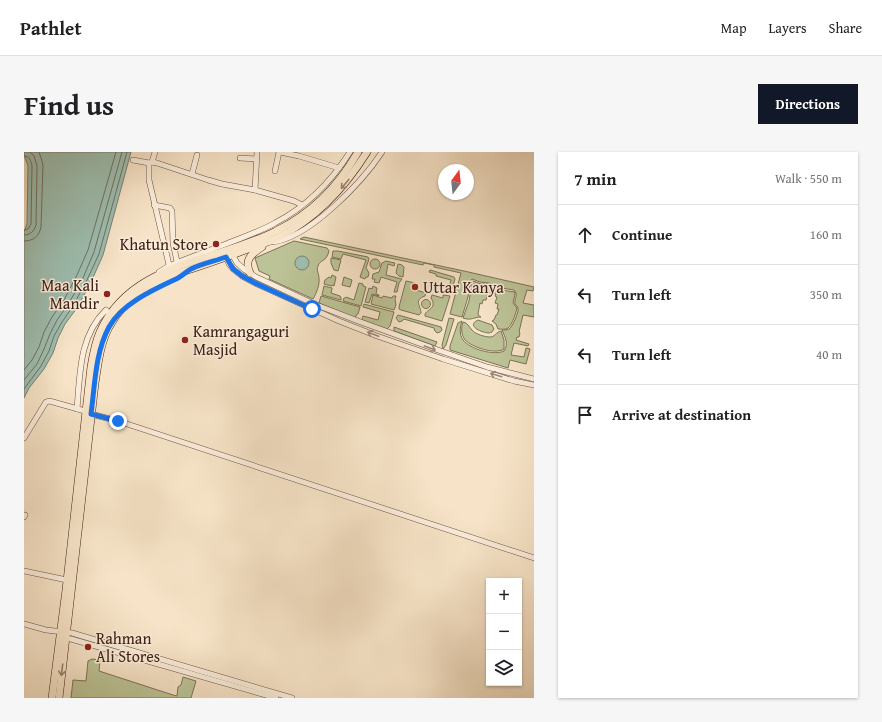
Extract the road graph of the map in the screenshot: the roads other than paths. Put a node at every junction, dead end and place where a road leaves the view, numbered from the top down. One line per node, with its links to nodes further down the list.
1 (155, 152): 13 (street)
2 (257, 152): 11 (street)
3 (280, 152): 8 (street); 15 (street)
4 (350, 152): 14 (street)
5 (358, 152): 21 (main road)
6 (368, 152): 20 (main road, one-way to 20)
7 (382, 152): 20 (street)
8 (299, 154): 14 (street)
9 (197, 155): 16 (street)
10 (240, 158): 11 (street)
11 (256, 159): 17 (street)
12 (133, 160): 13 (street)
13 (150, 162): 16 (street); 18 (street)
14 (338, 168): 19 (street)
15 (275, 171)
16 (192, 174): 17 (street)
17 (255, 190): 19 (street)
18 (154, 205): 22 (street); 23 (street)
19 (302, 205): 21 (street)
20 (268, 242): 21 (main road); 24 (main road)
21 (227, 251): 22 (main road); 24 (street); 26 (street); 28 (main road)
22 (178, 265): 23 (main road)
23 (170, 268): 28 (main road)
24 (250, 273): 25 (street)
25 (260, 278): 26 (street); 27 (street)
26 (257, 284): 27 (street)
27 (313, 306): 29 (street); 30 (street, one-way to 27)
28 (114, 315): 33 (street); 34 (main road); 34 (main road)
29 (414, 342): 30 (street); 31 (street, one-way to 31)
30 (412, 348): 32 (street, one-way to 30)
31 (534, 379)
32 (534, 385)
33 (77, 409): 34 (street); 35 (street)
34 (88, 412): 36 (street); 38 (main road); 40 (main road)
35 (24, 438)
36 (534, 558)
37 (24, 571): 38 (street)
38 (67, 580): 40 (main road)
39 (24, 624): 40 (street)
40 (63, 635): 41 (main road); 42 (main road, one-way to 42); 43 (street); 44 (street)
41 (52, 698)
42 (59, 698)
43 (276, 698)
44 (292, 698)

